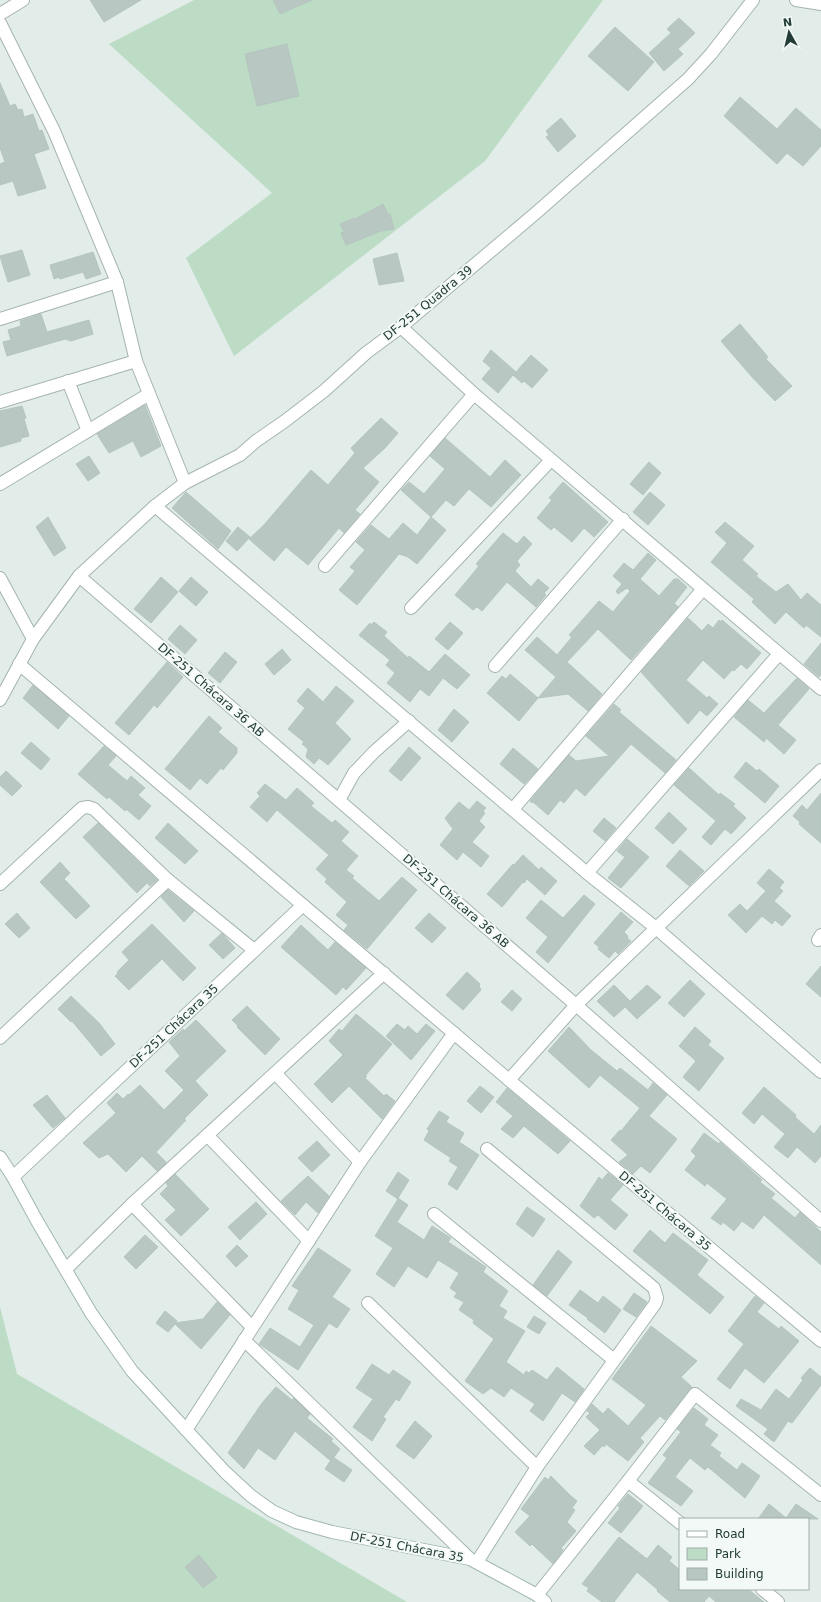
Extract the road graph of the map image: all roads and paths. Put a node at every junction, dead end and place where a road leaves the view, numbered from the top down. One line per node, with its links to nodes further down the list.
1 (23, 0): 5 (street)
2 (753, 0): 9 (street, DF-251 Quadra 39)
3 (796, 0): 4 (street)
4 (821, 4)
5 (0, 14)
6 (0, 23): 7 (street)
7 (117, 282): 8 (street); 10 (street)
8 (0, 319)
9 (401, 327): 13 (street); 17 (street, DF-251 Quadra 39)
10 (136, 361): 11 (street); 12 (street)
11 (68, 382): 14 (street); 15 (street)
12 (149, 394): 15 (street); 17 (street)
13 (474, 394): 16 (street); 21 (street)
14 (0, 402)
15 (88, 431): 18 (street)
16 (551, 460): 20 (street); 25 (street)
17 (186, 483): 19 (street, DF-251 Quadra 39)
18 (0, 484)
19 (155, 506): 22 (street, DF-251 Quadra 39); 32 (street)
20 (623, 519): 24 (street); 29 (street)
21 (325, 566)
22 (80, 576): 26 (street, DF-251 Quadra 39); 34 (street, DF-251 Chácara 36 AB)
23 (0, 578): 26 (street)
24 (703, 588): 27 (street); 35 (street)
25 (411, 608)
26 (33, 639): 28 (street, DF-251 Quadra 39)
27 (779, 654): 30 (street); 36 (street)
28 (19, 664): 31 (street, DF-251 Quadra 39); 39 (street, DF-251 Chácara 35)
29 (495, 666)
30 (821, 689)
31 (0, 700)
32 (409, 721): 34 (street); 35 (street)
33 (821, 770): 40 (street)
34 (338, 800): 43 (street, DF-251 Chácara 36 AB)
35 (513, 809): 36 (street)
36 (587, 873): 40 (street)
37 (168, 880): 38 (street); 41 (street); 45 (street)
38 (0, 884)
39 (303, 905): 41 (street, DF-251 Chácara 35); 42 (street, DF-251 Chácara 35)
40 (656, 928): 43 (street); 46 (street)
41 (254, 950): 53 (street, DF-251 Chácara 35)
42 (384, 973): 44 (street, DF-251 Chácara 35); 47 (street)
43 (576, 1005): 48 (street); 56 (street)
44 (454, 1033): 48 (street, DF-251 Chácara 35); 52 (street)
45 (0, 1038)
46 (821, 1072)
47 (274, 1073): 49 (street); 52 (street)
48 (509, 1080): 62 (street, DF-251 Chácara 35)
49 (207, 1135): 54 (street); 57 (street)
50 (487, 1149): 63 (street)
51 (0, 1157): 53 (street, DF-251 Chácara 35)
52 (360, 1162): 57 (street)
53 (14, 1177): 58 (street, DF-251 Chácara 35)
54 (132, 1204): 58 (street); 60 (street)
55 (434, 1214): 63 (street)
56 (821, 1221)
57 (309, 1241): 60 (street)
58 (66, 1269): 64 (street, DF-251 Chácara 35)
59 (368, 1303): 65 (street)
60 (252, 1327): 61 (street)
61 (244, 1340): 64 (street); 69 (street, DF-251 Chácara 35)
62 (821, 1341)
63 (614, 1360): 65 (street)
64 (186, 1430): 69 (street, DF-251 Chácara 35)
65 (537, 1467): 69 (street)
66 (628, 1481): 67 (street); 68 (street); 71 (street)
67 (821, 1495)
68 (679, 1522)
69 (474, 1561): 71 (street)
70 (763, 1590): 72 (street)
71 (541, 1598)
72 (778, 1602)

